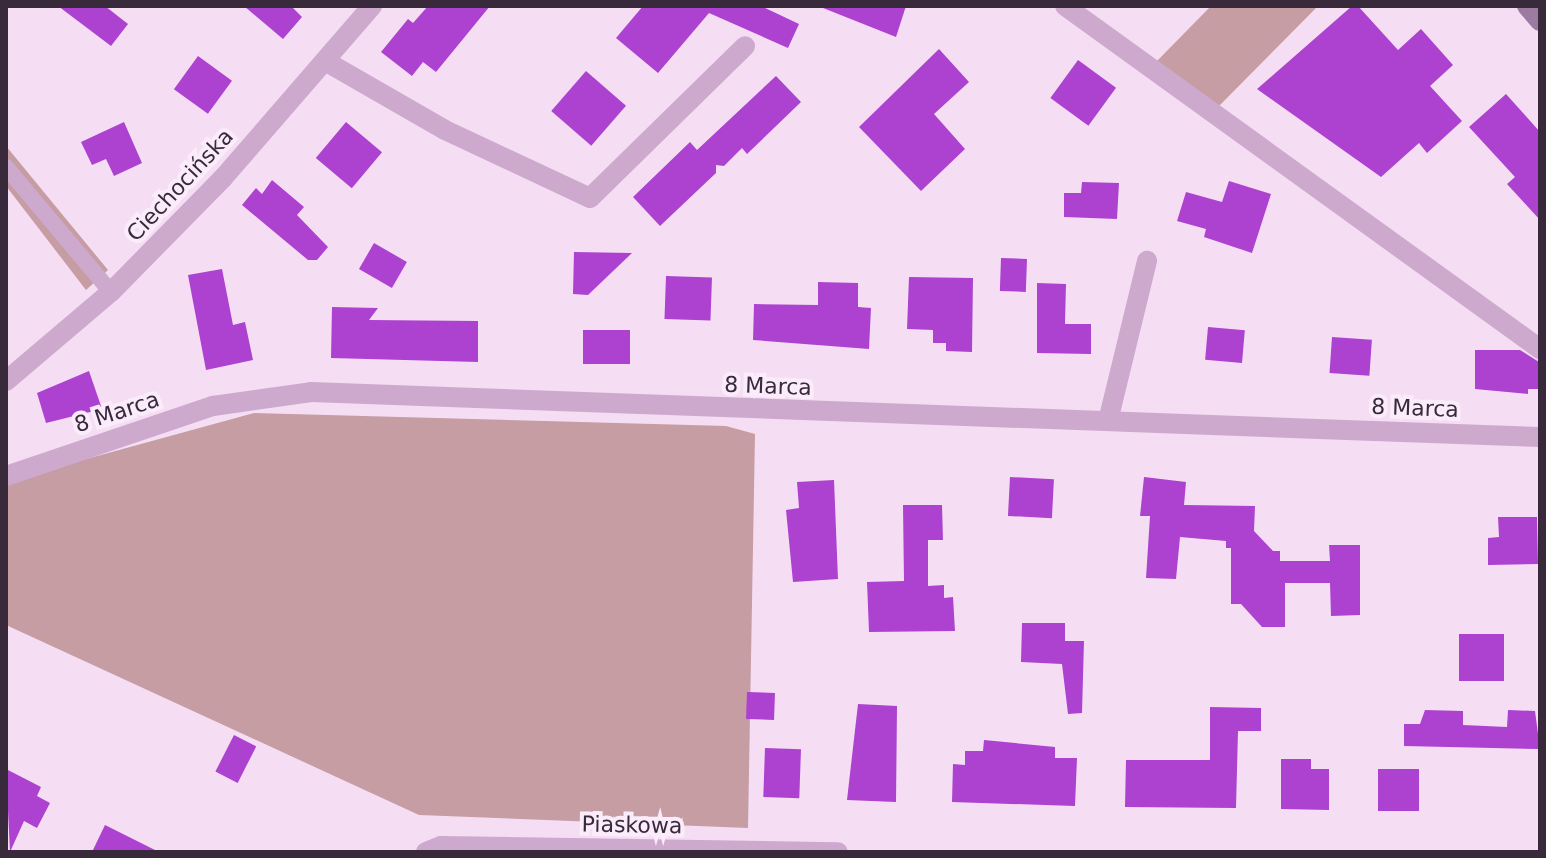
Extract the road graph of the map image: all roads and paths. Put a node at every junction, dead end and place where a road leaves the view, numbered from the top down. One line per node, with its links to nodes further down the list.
1 (372, 6): 6 (street, Ciechocińska)
2 (1065, 6): 10 (street)
3 (1527, 6): 4 (main road)
4 (1540, 21)
5 (745, 46): 6 (street)
6 (325, 61): 9 (street, Ciechocińska)
7 (6, 167): 9 (lane)
8 (1147, 261): 12 (street)
9 (111, 292): 11 (street, Ciechocińska)
10 (1540, 349)
11 (6, 381)
12 (1108, 421): 13 (street, 8 Marca); 14 (street, 8 Marca)
13 (1540, 437)
14 (6, 476)
15 (426, 852): 16 (street, Piaskowa)
16 (838, 852)

